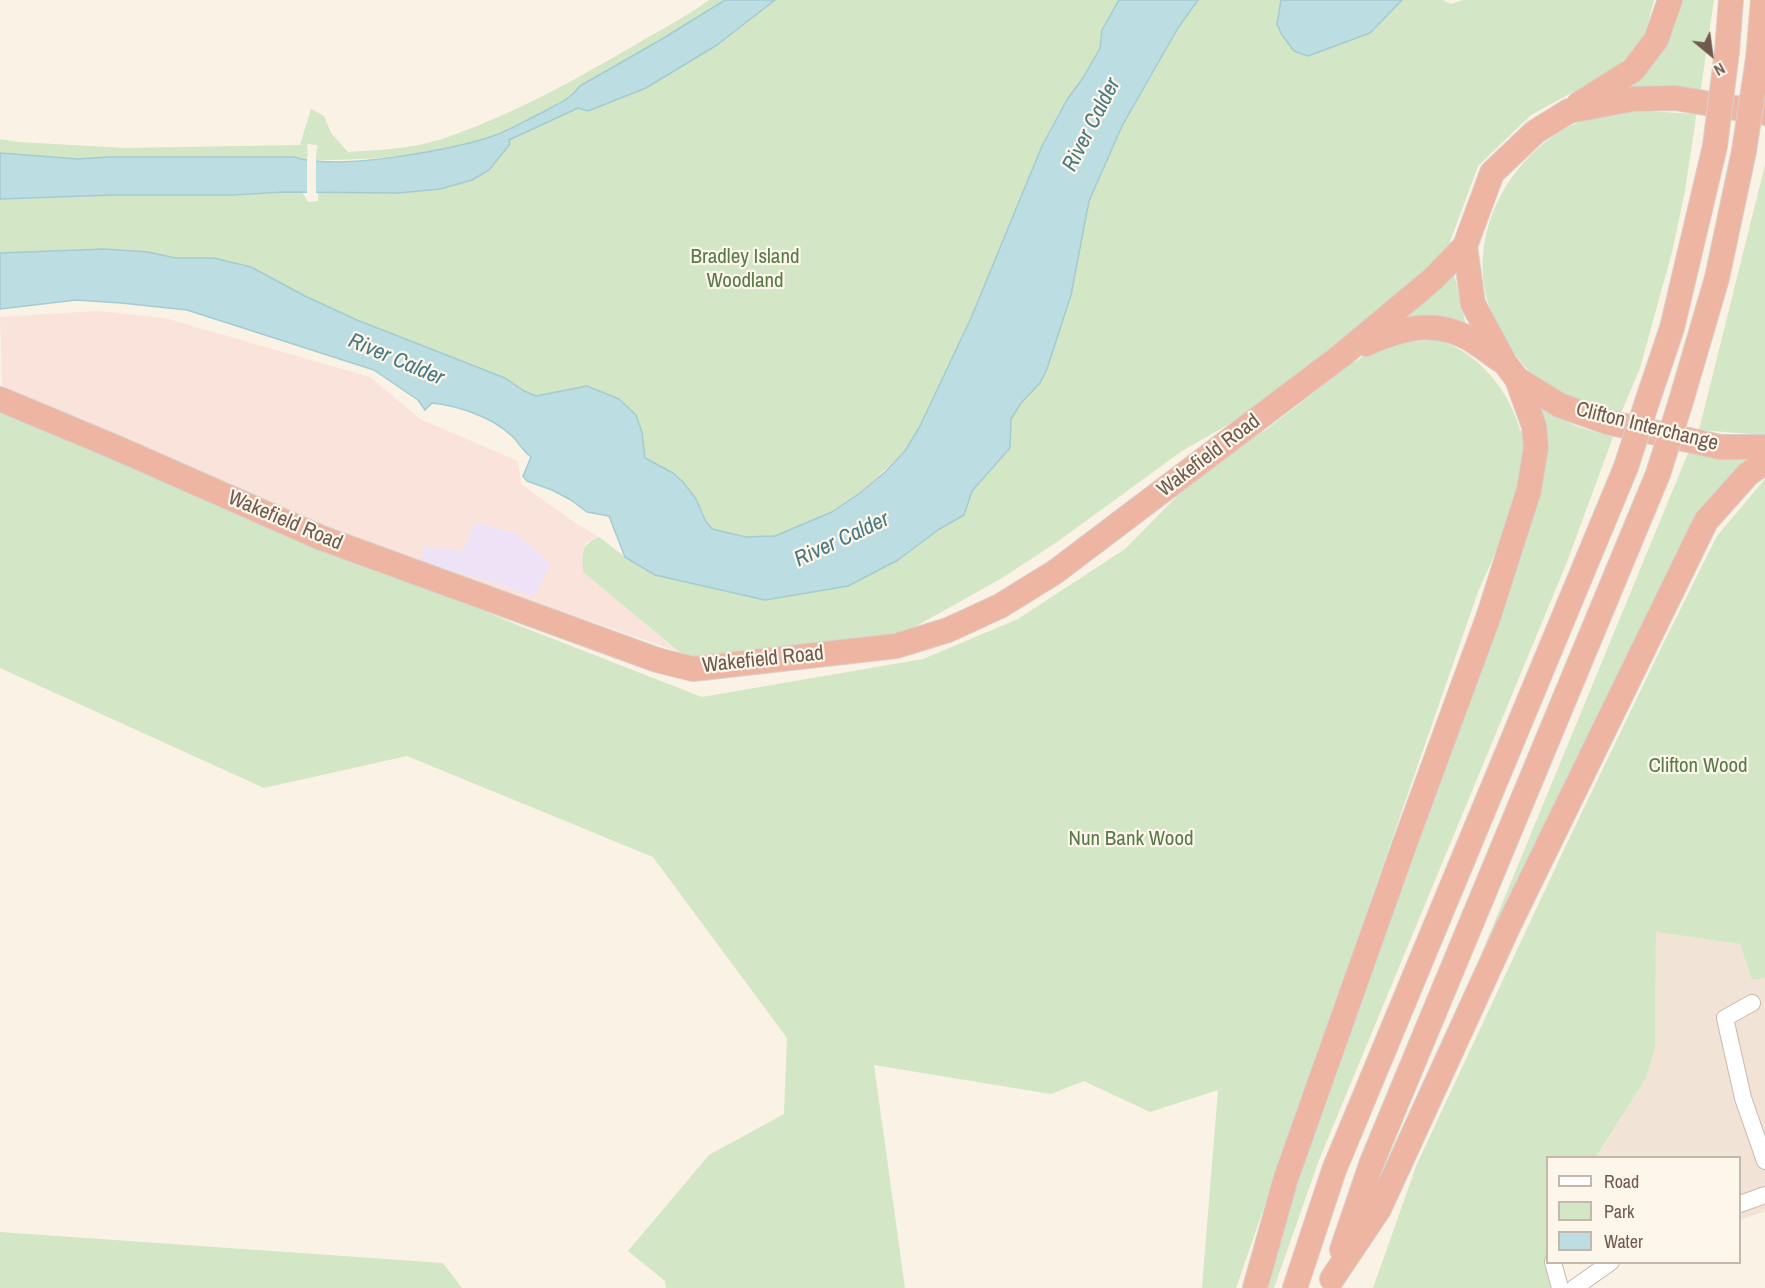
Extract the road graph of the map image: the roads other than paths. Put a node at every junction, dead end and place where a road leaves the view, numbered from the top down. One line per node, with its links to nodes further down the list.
1 (1670, 0): 4 (highway)
2 (1731, 0): 20 (highway, bridge)
3 (1763, 0): 18 (highway, bridge)
4 (1569, 111): 5 (highway); 6 (highway)
5 (1765, 113)
6 (1465, 246): 7 (highway, Wakefield Road); 8 (highway)
7 (1342, 355): 8 (highway, Wakefield Road); 9 (highway, Wakefield Road)
8 (1511, 371): 10 (highway, Clifton Interchange); 19 (highway)
9 (0, 399)
10 (1765, 447)
11 (1765, 462): 18 (highway)
12 (1752, 1003): 13 (street)
13 (1765, 1161)
14 (1765, 1195): 15 (street)
15 (1741, 1204)
16 (1553, 1264): 21 (street)
17 (1610, 1264): 22 (street)
18 (1331, 1283)
19 (1255, 1288)
20 (1295, 1288)
21 (1560, 1288)
22 (1574, 1288)

